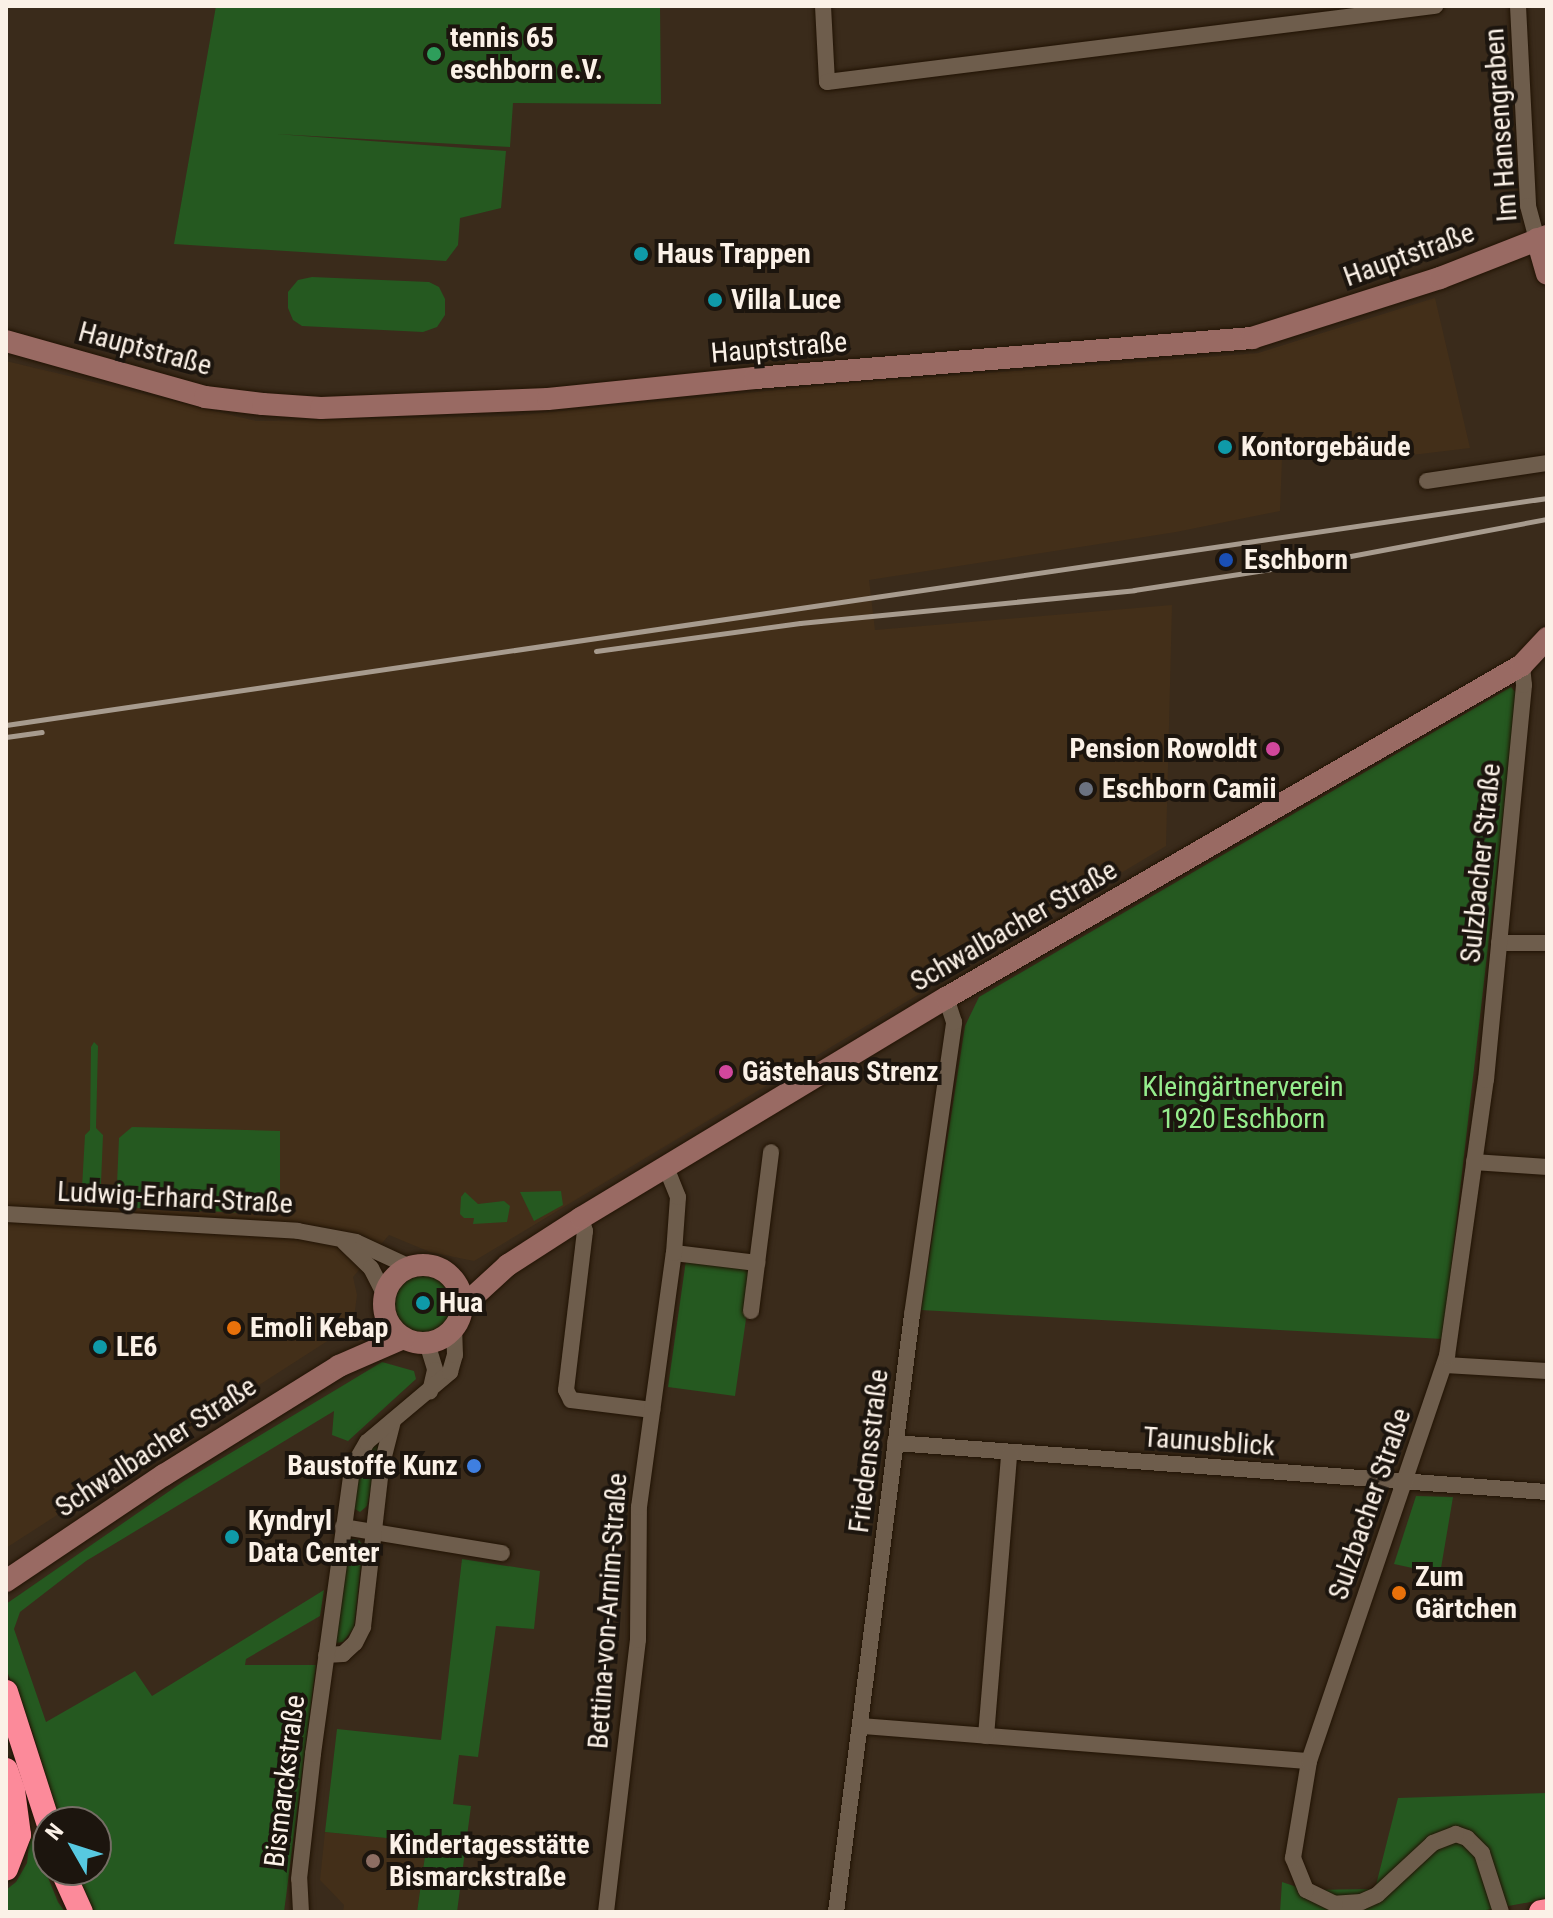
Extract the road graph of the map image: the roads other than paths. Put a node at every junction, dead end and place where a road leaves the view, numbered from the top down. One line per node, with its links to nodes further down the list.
1 (823, 6): 2 (street)
2 (1435, 6)
3 (1518, 6): 4 (street, Im Hansengraben)
4 (1542, 238): 5 (street); 6 (street, Hauptstraße)
5 (1547, 274)
6 (6, 341)
7 (1547, 463): 8 (street)
8 (1427, 481)
9 (1545, 644): 10 (street, Schwalbacher Straße)
10 (1522, 665): 11 (street, Sulzbacher Straße); 13 (street, Schwalbacher Straße)
11 (1499, 943): 12 (street); 15 (street, Sulzbacher Straße)
12 (1547, 943)
13 (946, 998): 16 (street, Schwalbacher Straße); 37 (street, Friedensstraße)
14 (771, 1152): 22 (street)
15 (1474, 1162): 17 (street); 31 (street, Sulzbacher Straße)
16 (666, 1167): 19 (street, Schwalbacher Straße); 21 (street, Bettina-von-Arnim-Straße)
17 (1547, 1167)
18 (6, 1214): 20 (street, Ludwig-Erhard-Straße)
19 (581, 1218): 23 (street, Schwalbacher Straße); 35 (street)
20 (340, 1238): 24 (street, Ludwig-Erhard-Straße); 26 (street)
21 (674, 1253): 22 (street); 35 (street, Bettina-von-Arnim-Straße)
22 (757, 1263): 27 (street)
23 (508, 1265): 25 (street, Schwalbacher Straße); 28 (street, Schwalbacher Straße)
24 (410, 1267): 25 (street); 26 (street, Schwalbacher Straße)
25 (453, 1279): 28 (street)
26 (384, 1302): 29 (street); 32 (street, Schwalbacher Straße)
27 (751, 1311)
28 (458, 1318): 30 (street, Schwalbacher Straße); 34 (street, Bismarckstraße)
29 (403, 1338): 30 (street); 32 (street, Schwalbacher Straße)
30 (427, 1343): 34 (street)
31 (1445, 1365): 33 (street); 39 (street, Sulzbacher Straße)
32 (339, 1366): 44 (street, Schwalbacher Straße)
33 (1547, 1371)
34 (430, 1392): 36 (street, Bismarckstraße)
35 (652, 1410): 57 (street, Bettina-von-Arnim-Straße)
36 (394, 1420): 41 (street, Bismarckstraße); 42 (street)
37 (895, 1443): 38 (street, Taunusblick); 47 (street, Friedensstraße)
38 (1009, 1454): 39 (street, Taunusblick); 48 (street)
39 (1405, 1483): 40 (street, Taunusblick); 49 (street, Sulzbacher Straße)
40 (1547, 1492)
41 (343, 1527): 42 (street); 45 (street, Bismarckstraße)
42 (372, 1532): 43 (street); 45 (street)
43 (502, 1553)
44 (6, 1581)
45 (326, 1655): 56 (street, Bismarckstraße)
46 (6, 1692): 51 (highway)
47 (862, 1726): 48 (street); 58 (street, Friedensstraße)
48 (986, 1736): 49 (street)
49 (1309, 1761): 59 (street, Sulzbacher Straße)
50 (6, 1770): 52 (highway)
51 (43, 1806)
52 (6, 1869)
53 (69, 1886): 55 (highway)
54 (1547, 1911): 60 (highway)
55 (81, 1912)
56 (301, 1912)
57 (606, 1912)
58 (836, 1912)
59 (1501, 1912)
60 (1541, 1912)

